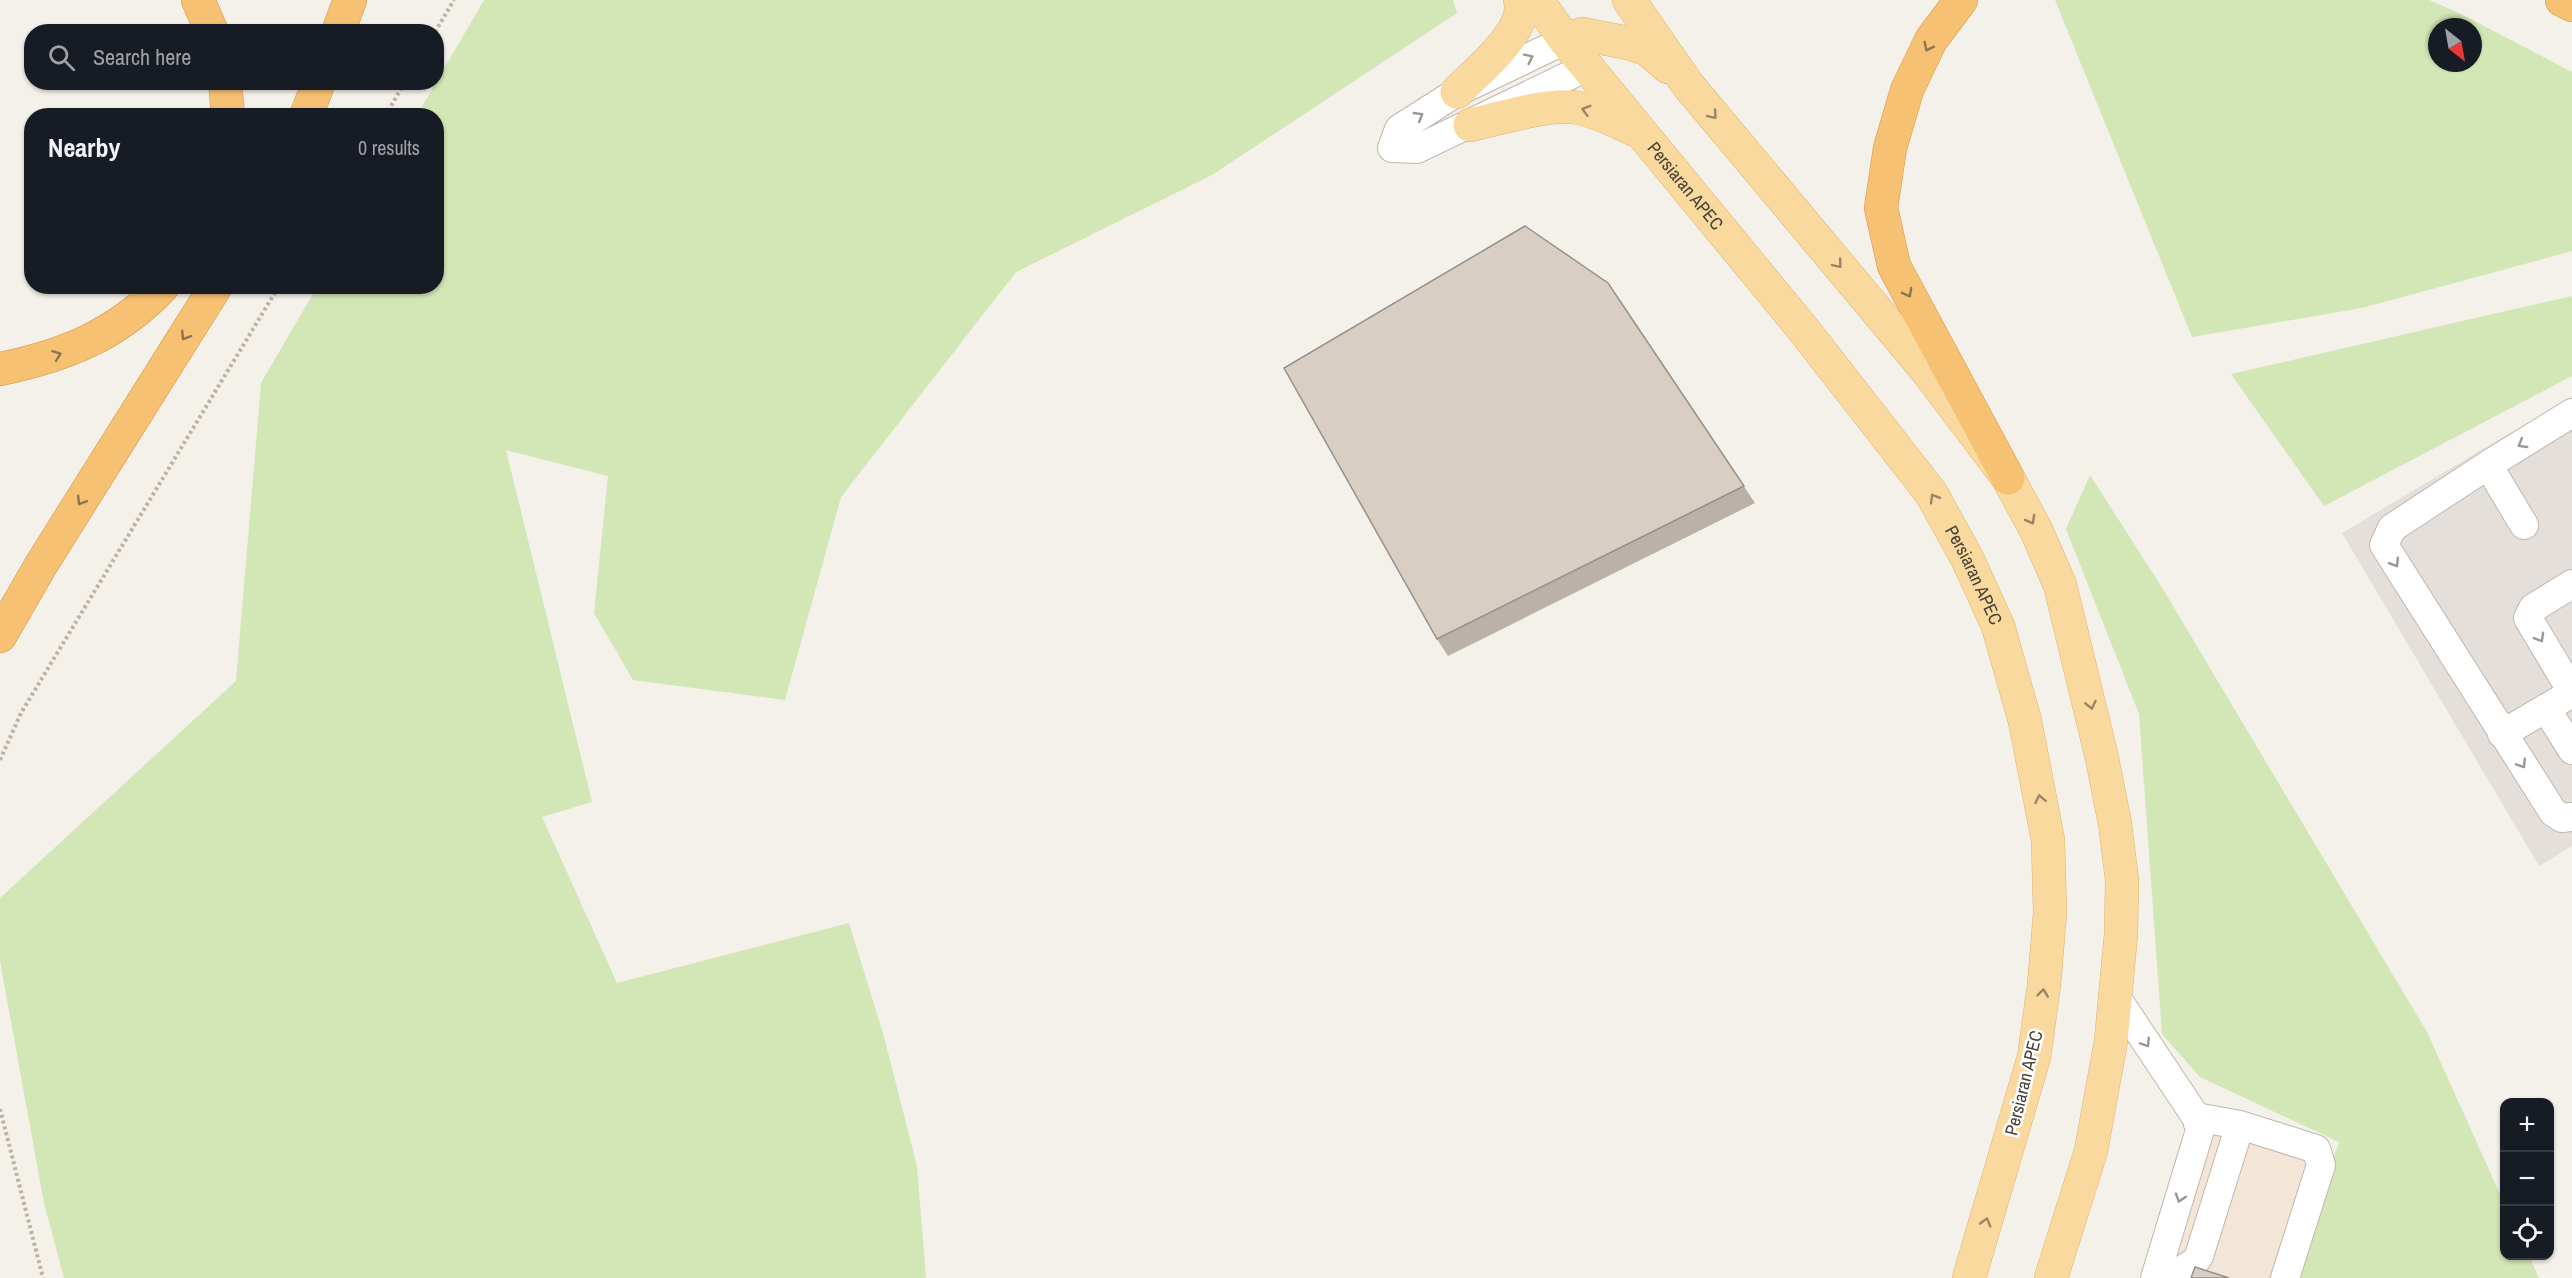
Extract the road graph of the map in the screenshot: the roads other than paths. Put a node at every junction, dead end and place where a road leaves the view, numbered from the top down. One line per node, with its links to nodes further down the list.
1 (198, 0): 10 (highway)
2 (350, 0): 11 (highway)
3 (1520, 0): 18 (main road)
4 (1537, 0): 13 (main road, Persiaran APEC)
5 (1607, 0): 12 (main road)
6 (1629, 0): 15 (main road)
7 (1961, 0): 28 (highway, one-way to 28)
8 (2562, 0): 9 (highway)
9 (2572, 5)
10 (208, 24)
11 (341, 24)
12 (1604, 38): 13 (main road); 14 (main road); 15 (main road)
13 (1565, 40): 14 (main road, Persiaran APEC); 18 (street, one-way to 13)
14 (1587, 67): 21 (street); 22 (main road, Persiaran APEC)
15 (1688, 85): 28 (main road, one-way to 28)
16 (226, 90): 19 (highway)
17 (316, 90): 20 (highway)
18 (1457, 92): 21 (street, one-way to 18)
19 (227, 108)
20 (309, 108)
21 (1470, 125): 22 (main road, one-way to 21)
22 (1640, 132): 40 (main road, Persiaran APEC, one-way to 22)
23 (156, 294): 25 (highway, one-way to 23)
24 (211, 294): 31 (highway, one-way to 31)
25 (0, 369)
26 (2572, 413): 27 (street, one-way to 27)
27 (2488, 465): 29 (street); 34 (street, one-way to 34)
28 (2007, 478): 37 (main road, one-way to 37)
29 (2524, 525)
30 (2572, 584): 32 (street, one-way to 32)
31 (0, 636)
32 (2572, 693): 33 (street)
33 (2546, 708): 34 (street); 35 (street)
34 (2502, 734): 36 (street, one-way to 36)
35 (2572, 750)
36 (2572, 817)
37 (2114, 994): 38 (street, one-way to 38); 41 (main road)
38 (2196, 1117): 39 (street); 42 (street, one-way to 42)
39 (2240, 1125): 43 (street); 44 (street)
40 (1969, 1278)
41 (2051, 1278)
42 (2155, 1278)
43 (2168, 1278)
44 (2285, 1278)

